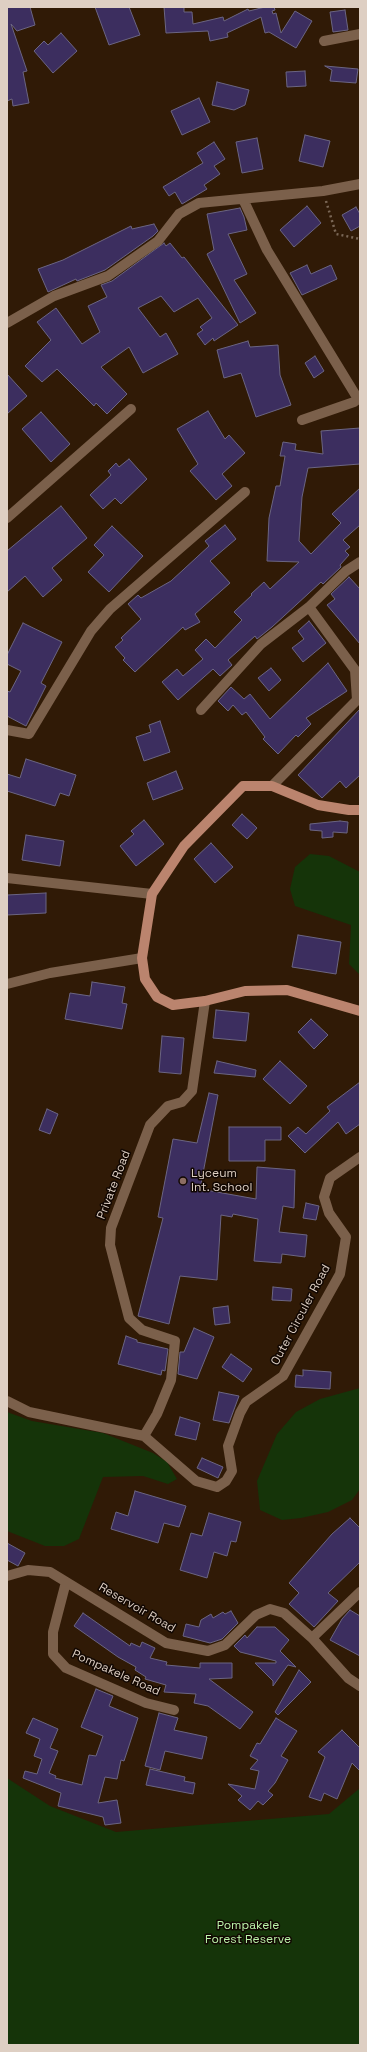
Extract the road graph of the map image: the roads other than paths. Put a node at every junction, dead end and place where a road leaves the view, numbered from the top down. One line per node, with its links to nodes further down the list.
1 (360, 34): 2 (street)
2 (324, 41)
3 (360, 184): 4 (street)
4 (243, 199): 5 (street); 7 (street)
5 (7, 323)
6 (131, 409): 9 (street)
7 (302, 420)
8 (245, 492): 13 (street)
9 (7, 518)
10 (360, 562): 11 (street)
11 (309, 607): 12 (street); 14 (street)
12 (201, 710)
13 (7, 730)
14 (272, 786): 15 (main road); 17 (main road)
15 (360, 810)
16 (7, 878): 17 (street)
17 (152, 894): 18 (main road)
18 (142, 958): 19 (street); 20 (main road)
19 (7, 984)
20 (205, 1001): 21 (main road); 24 (street, Private Road)
21 (360, 1011)
22 (360, 1158): 24 (street, Outer Circuler Road)
23 (7, 1401): 24 (street, Outer Circuler Road)
24 (144, 1436)
25 (7, 1576): 26 (street, Reservoir Road)
26 (66, 1582): 28 (street, Reservoir Road); 30 (street, Pompakele Road)
27 (360, 1592): 28 (street)
28 (312, 1638): 29 (street, Reservoir Road)
29 (360, 1686)
30 (174, 1710)

